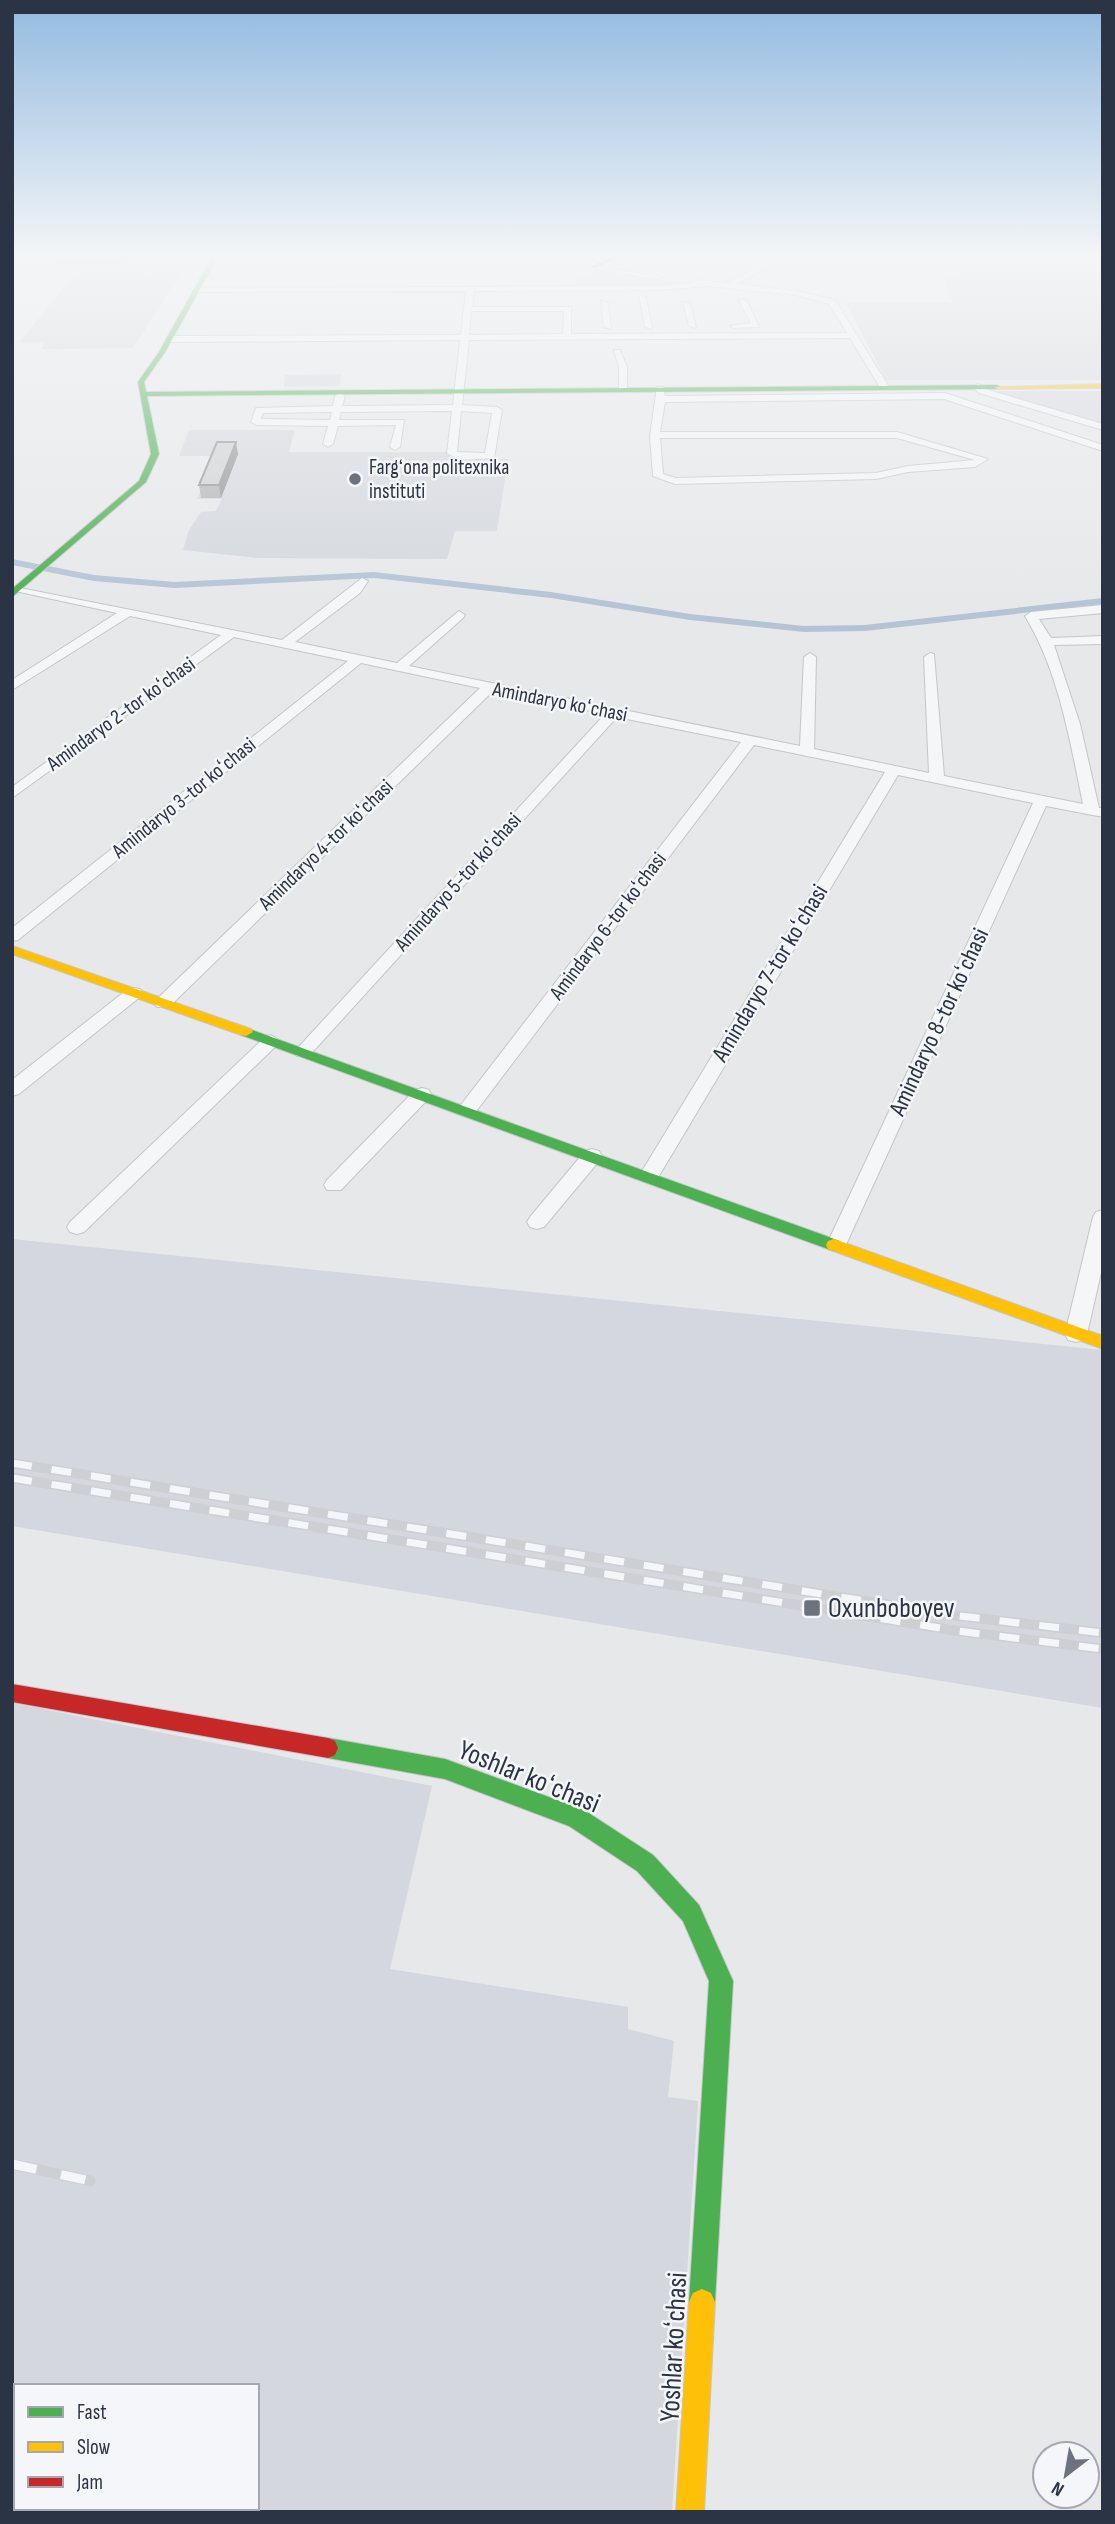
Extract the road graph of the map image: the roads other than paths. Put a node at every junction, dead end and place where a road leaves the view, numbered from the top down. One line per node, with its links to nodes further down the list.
1 (147, 373): 12 (street)
2 (462, 373): 10 (street)
3 (623, 373): 8 (street)
4 (875, 373): 6 (street)
5 (1103, 386): 7 (street)
6 (884, 387): 7 (street); 13 (street)
7 (978, 387): 22 (street)
8 (624, 389): 10 (street); 13 (street)
9 (342, 391): 10 (street); 11 (street); 15 (street)
10 (460, 391): 14 (street)
11 (265, 392): 12 (street); 16 (street)
12 (143, 394): 28 (street)
13 (661, 394): 23 (street); 26 (street)
14 (457, 408): 15 (street); 20 (street); 20 (street)
15 (337, 409): 16 (street); 21 (street)
16 (259, 410): 21 (street)
17 (401, 422): 18 (street); 21 (street); 25 (street)
18 (415, 422)
19 (443, 422): 20 (street)
20 (456, 422)
21 (334, 423): 24 (street)
22 (1103, 427)
23 (656, 435): 23 (street)
24 (328, 444)
25 (395, 447)
26 (1103, 448)
27 (362, 581): 35 (street)
28 (22, 582): 30 (street, Amindaryo koʻchasi)
29 (1103, 609): 34 (street)
30 (127, 612): 32 (street, Amindaryo koʻchasi); 40 (street)
31 (459, 615): 39 (street)
32 (230, 634): 35 (street, Amindaryo koʻchasi); 47 (street, Amindaryo 2-tor koʻchasi)
33 (1103, 640): 34 (street)
34 (1047, 642): 49 (street)
35 (283, 645): 38 (street, Amindaryo koʻchasi)
36 (810, 657): 44 (street)
37 (930, 657): 46 (street)
38 (356, 660): 39 (street, Amindaryo koʻchasi); 50 (street, Amindaryo 3-tor koʻchasi)
39 (398, 669): 41 (street, Amindaryo koʻchasi)
40 (12, 686)
41 (488, 688): 42 (street, Amindaryo koʻchasi); 53 (street, Amindaryo 4-tor koʻchasi)
42 (613, 713): 43 (street, Amindaryo koʻchasi); 55 (street, Amindaryo 5-tor koʻchasi)
43 (749, 742): 44 (street, Amindaryo koʻchasi); 58 (street, Amindaryo 6-tor koʻchasi)
44 (807, 753): 45 (street, Amindaryo koʻchasi)
45 (893, 771): 46 (street, Amindaryo koʻchasi); 60 (street, Amindaryo 7-tor koʻchasi)
46 (937, 779): 48 (street, Amindaryo koʻchasi)
47 (12, 794)
48 (1041, 801): 49 (street, Amindaryo koʻchasi); 65 (street, Amindaryo 8-tor koʻchasi)
49 (1097, 812)
50 (12, 936)
51 (12, 950): 52 (street)
52 (134, 993): 53 (street); 56 (street)
53 (163, 1003): 54 (street)
54 (271, 1041): 55 (street); 64 (street)
55 (303, 1052): 57 (street)
56 (12, 1090)
57 (422, 1094): 58 (street); 61 (street)
58 (467, 1110): 59 (street)
59 (592, 1156): 60 (street); 63 (street)
60 (649, 1176): 65 (street)
61 (334, 1185)
62 (1103, 1217): 66 (street)
63 (537, 1222)
64 (77, 1227)
65 (837, 1244): 66 (street)
66 (1076, 1334): 67 (street)
67 (1103, 1343)
68 (12, 1693): 69 (street, Yoshlar koʻchasi)
69 (690, 2512)

